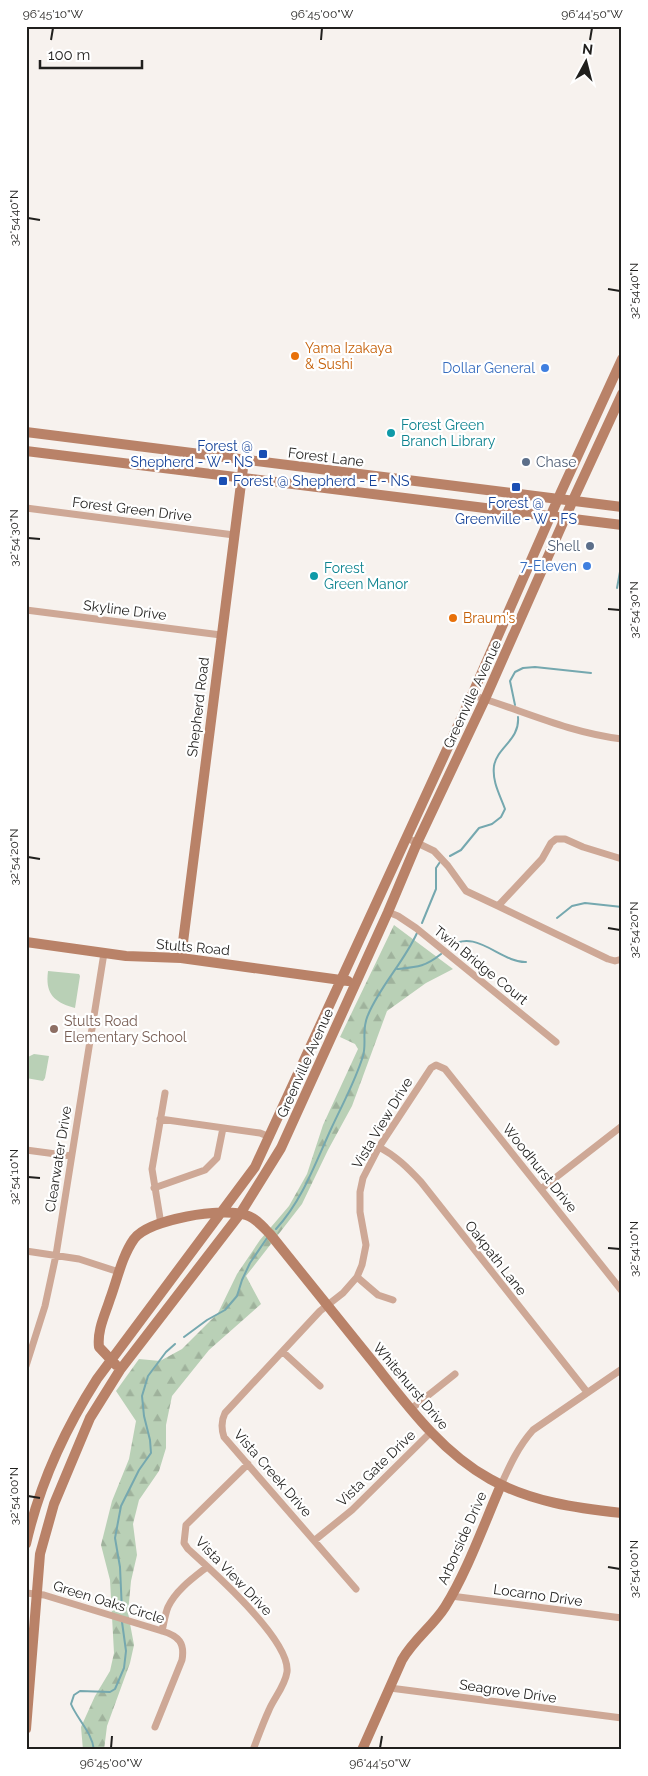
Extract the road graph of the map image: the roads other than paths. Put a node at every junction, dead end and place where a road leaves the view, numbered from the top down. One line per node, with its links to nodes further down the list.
1 (622, 359): 12 (main road, Greenville Avenue)
2 (622, 394): 13 (main road, Greenville Avenue)
3 (26, 432): 4 (main road, Forest Lane)
4 (165, 450): 6 (main road, Forest Lane); 7 (main road)
5 (26, 451): 7 (main road)
6 (244, 460): 8 (main road, Forest Lane); 9 (main road, Shepherd Road)
7 (163, 468): 9 (main road)
8 (364, 475): 10 (main road, Forest Lane); 11 (main road)
9 (241, 478): 11 (main road); 20 (main road, Shepherd Road)
10 (463, 487): 12 (main road, Forest Lane); 14 (main road)
11 (362, 493): 14 (main road)
12 (558, 499): 13 (main road, Forest Lane); 17 (main road, Greenville Avenue)
13 (573, 500): 15 (main road, Forest Lane); 18 (main road, Greenville Avenue)
14 (460, 506): 17 (main road)
15 (622, 507)
16 (26, 508): 20 (street, Forest Green Drive)
17 (550, 516): 18 (main road); 21 (main road, Greenville Avenue)
18 (565, 518): 19 (main road); 24 (main road, Greenville Avenue)
19 (622, 525)
20 (234, 535): 23 (main road, Shepherd Road)
21 (515, 596): 24 (main road); 25 (main road, Greenville Avenue)
22 (26, 610): 23 (street, Skyline Drive)
23 (221, 635): 35 (main road, Shepherd Road)
24 (510, 644): 26 (main road, Greenville Avenue)
25 (472, 695): 26 (street); 28 (main road, Greenville Avenue)
26 (485, 699): 27 (street); 29 (main road, Greenville Avenue)
27 (622, 739)
28 (407, 838): 29 (street); 37 (main road, Greenville Avenue)
29 (417, 843): 31 (street); 32 (main road, Greenville Avenue)
30 (622, 859): 31 (street)
31 (498, 906): 36 (street)
32 (388, 912): 38 (main road, Greenville Avenue); 39 (street, Twin Bridge Court)
33 (26, 942): 34 (main road, Stults Road)
34 (104, 953): 35 (main road, Stults Road); 48 (street, Clearwater Drive)
35 (181, 958): 37 (main road, Stults Road)
36 (622, 960)
37 (342, 980): 38 (main road, Stults Road); 45 (main road, Greenville Avenue)
38 (356, 982): 52 (main road, Greenville Avenue)
39 (556, 1042)
40 (436, 1065): 46 (street, Vista View Drive); 50 (street, Woodhurst Drive)
41 (165, 1093): 42 (street)
42 (160, 1119): 44 (street); 49 (street)
43 (622, 1126): 50 (street)
44 (223, 1128): 45 (street); 49 (street)
45 (270, 1137): 51 (main road, Greenville Avenue)
46 (380, 1147): 57 (street, Vista View Drive); 69 (street, Oakpath Lane)
47 (26, 1150): 48 (street)
48 (71, 1156): 55 (street, Clearwater Drive)
49 (154, 1188): 53 (street)
50 (541, 1190): 58 (street, Woodhurst Drive)
51 (223, 1212): 52 (main road, Whitehurst Drive); 53 (main road, Whitehurst Drive); 63 (main road, Greenville Avenue)
52 (240, 1214): 60 (main road, Whitehurst Drive); 66 (main road, Greenville Avenue)
53 (161, 1224): 56 (main road, Whitehurst Drive)
54 (26, 1251): 55 (street)
55 (56, 1255): 56 (street); 61 (street, Clearwater Drive)
56 (119, 1272): 63 (main road, Whitehurst Drive)
57 (357, 1276): 59 (street); 60 (street, Vista View Drive)
58 (622, 1290)
59 (393, 1300)
60 (328, 1306): 62 (street, Vista Creek Drive); 70 (main road, Whitehurst Drive)
61 (28, 1352): 64 (street, Clearwater Drive)
62 (283, 1352): 68 (street); 72 (street, Vista Creek Drive)
63 (112, 1361): 66 (main road, Whitehurst Drive); 76 (main road, Greenville Avenue)
64 (26, 1366)
65 (622, 1369): 69 (street, Arborside Drive)
66 (120, 1370): 79 (main road, Greenville Avenue)
67 (455, 1374): 70 (street)
68 (320, 1386)
69 (587, 1392): 73 (street, Arborside Drive)
70 (411, 1409): 71 (main road, Whitehurst Drive)
71 (431, 1432): 73 (main road, Whitehurst Drive); 75 (street, Vista Gate Drive)
72 (248, 1464): 75 (street, Vista Creek Drive); 77 (street, Vista View Drive)
73 (501, 1485): 74 (main road, Whitehurst Drive); 80 (main road, Arborside Drive)
74 (622, 1514)
75 (315, 1540): 78 (street, Vista Creek Drive)
76 (26, 1544)
77 (207, 1567): 82 (street); 87 (street, Vista View Drive)
78 (356, 1589)
79 (31, 1594): 82 (street, Green Oaks Circle); 86 (main road, Greenville Avenue)
80 (451, 1596): 81 (street, Locarno Drive); 83 (main road, Arborside Drive)
81 (622, 1618)
82 (162, 1631): 85 (street, Green Oaks Circle)
83 (390, 1688): 84 (street, Seagrove Drive); 88 (main road, Arborside Drive)
84 (622, 1718)
85 (155, 1727)
86 (26, 1729)
87 (253, 1750)
88 (362, 1750)

